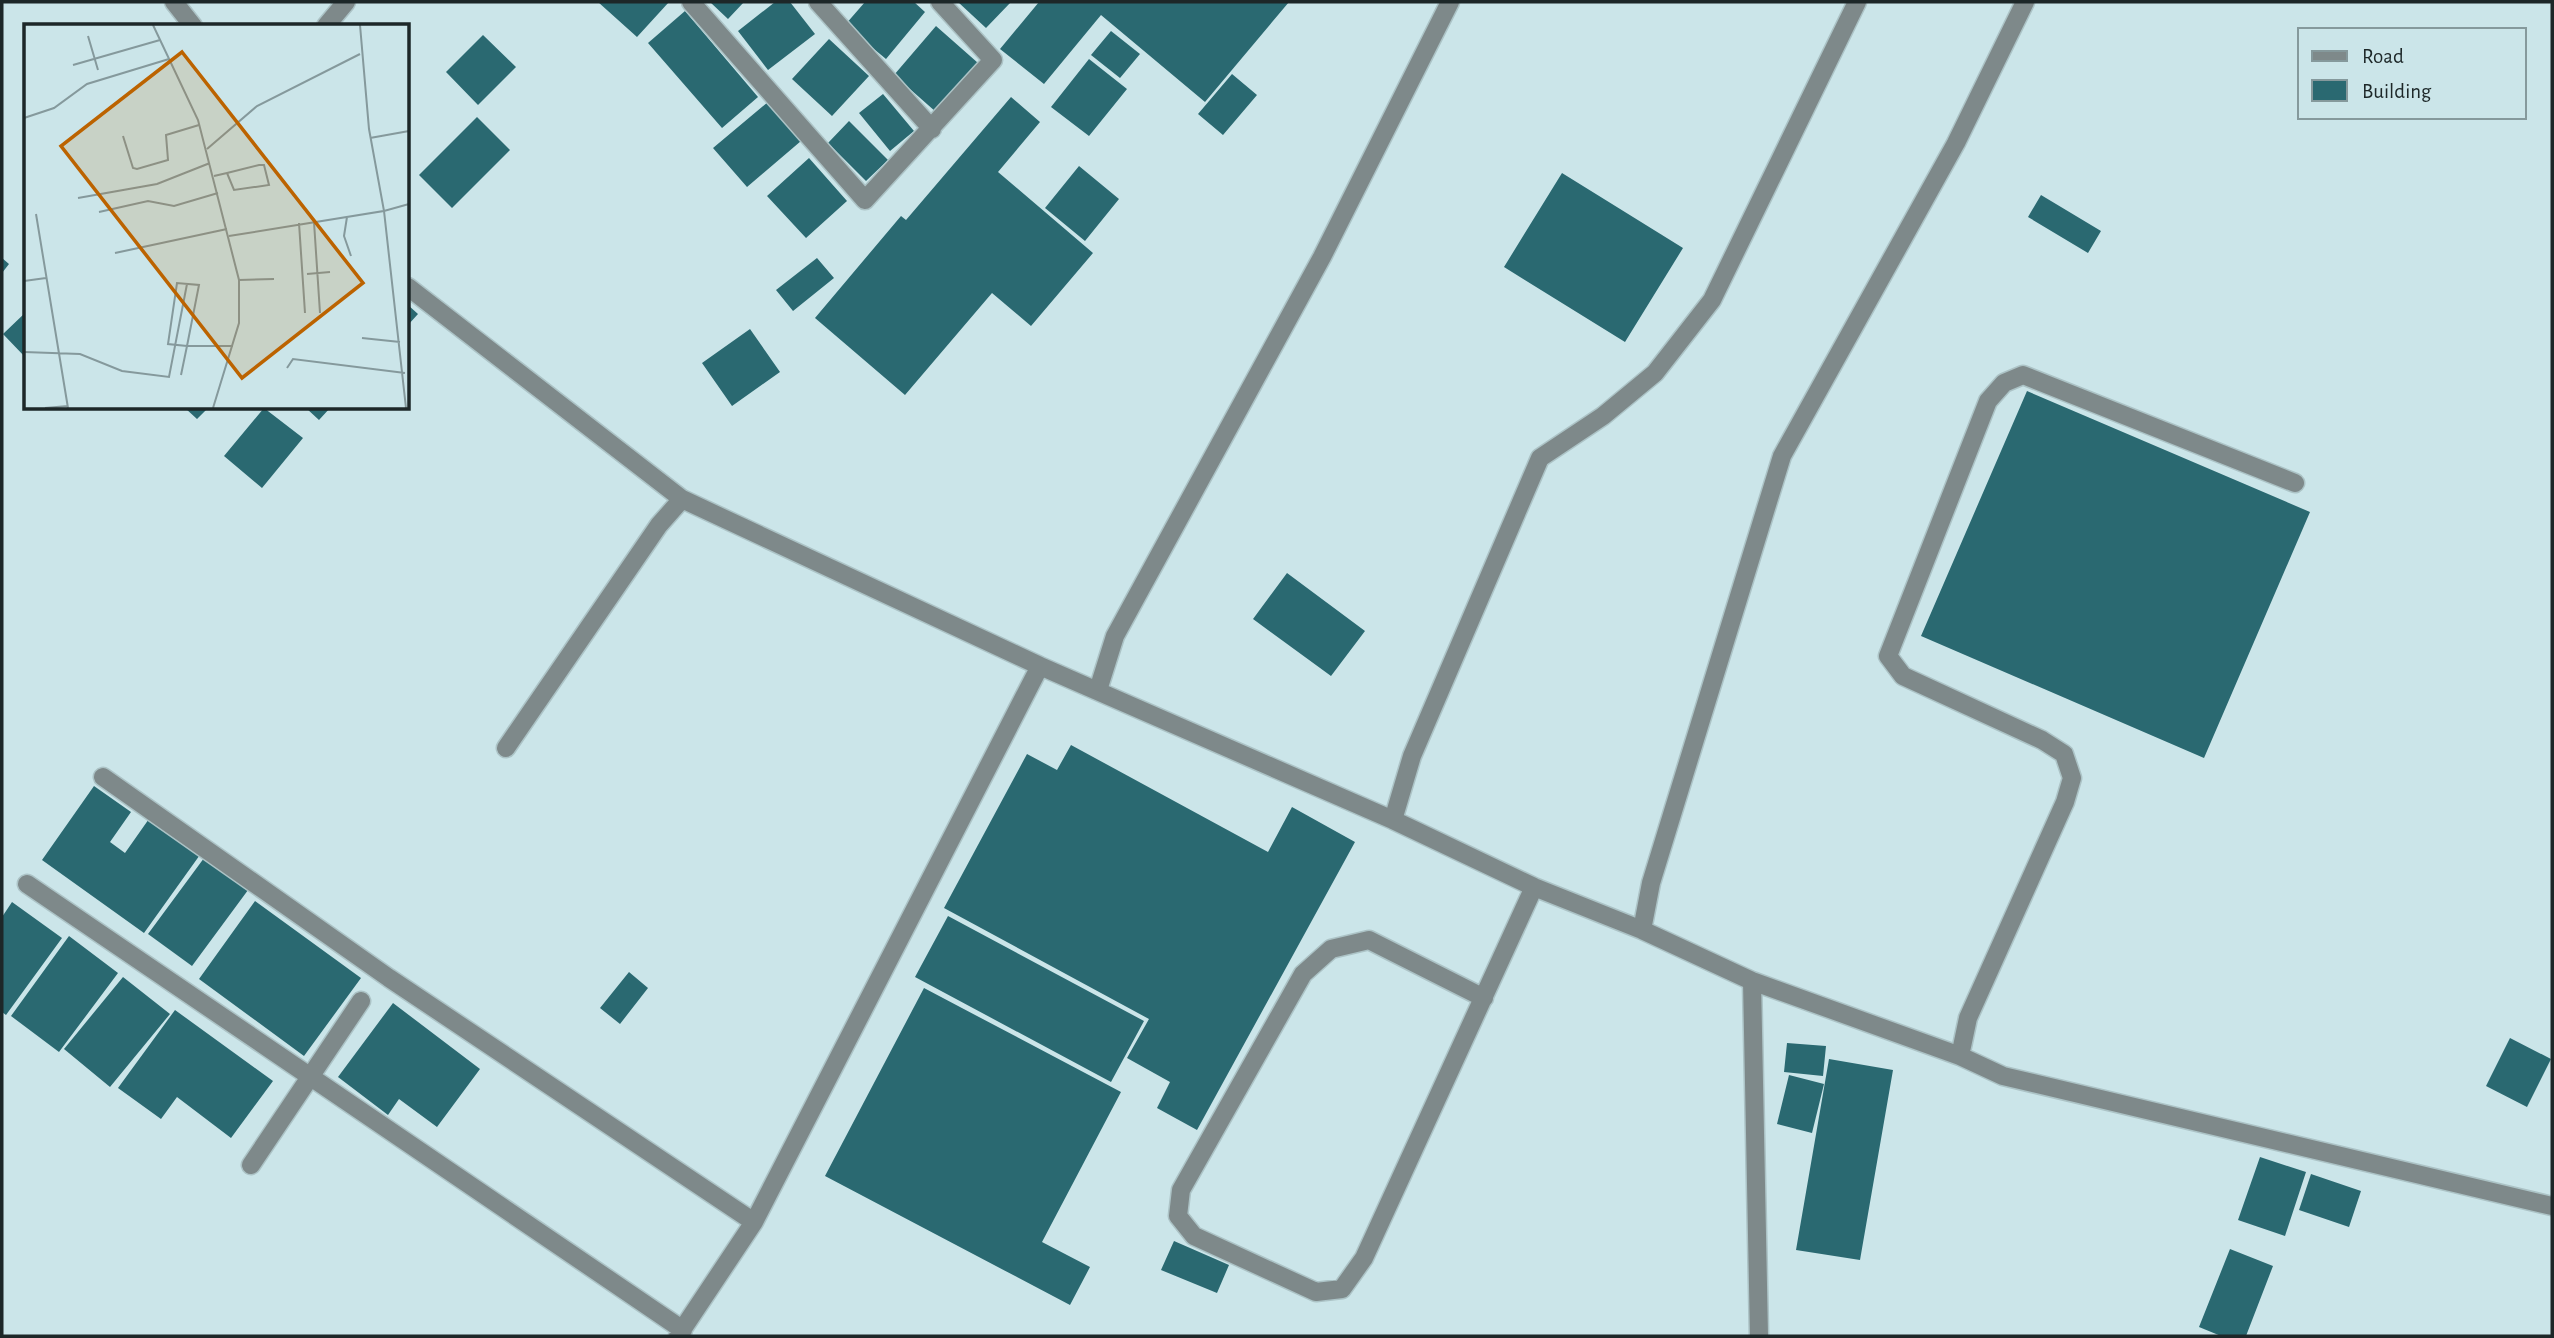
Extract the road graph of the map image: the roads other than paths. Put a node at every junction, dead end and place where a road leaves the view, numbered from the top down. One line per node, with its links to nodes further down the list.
1 (174, 2): 9 (street)
2 (346, 2): 10 (street)
3 (691, 2): 11 (street)
4 (818, 2): 11 (street)
5 (940, 2): 11 (street)
6 (1450, 2): 16 (street)
7 (1857, 2): 19 (street)
8 (2025, 2): 22 (street)
9 (191, 24)
10 (329, 24)
11 (932, 129)
12 (410, 289): 14 (street)
13 (2295, 483): 26 (street)
14 (682, 499): 15 (street); 17 (street)
15 (1040, 666): 16 (street); 30 (street)
16 (1098, 691): 19 (street)
17 (506, 748)
18 (103, 777): 30 (street)
19 (1393, 820): 21 (street)
20 (27, 884): 27 (street)
21 (1534, 887): 22 (street); 24 (street)
22 (1642, 930): 23 (street)
23 (1752, 981): 26 (street); 32 (street)
24 (1484, 998): 24 (street)
25 (361, 1001): 27 (street)
26 (1959, 1056): 29 (street)
27 (308, 1077): 28 (street); 31 (street)
28 (251, 1165)
29 (2552, 1206)
30 (754, 1222): 31 (street)
31 (681, 1333)
32 (1759, 1336)

